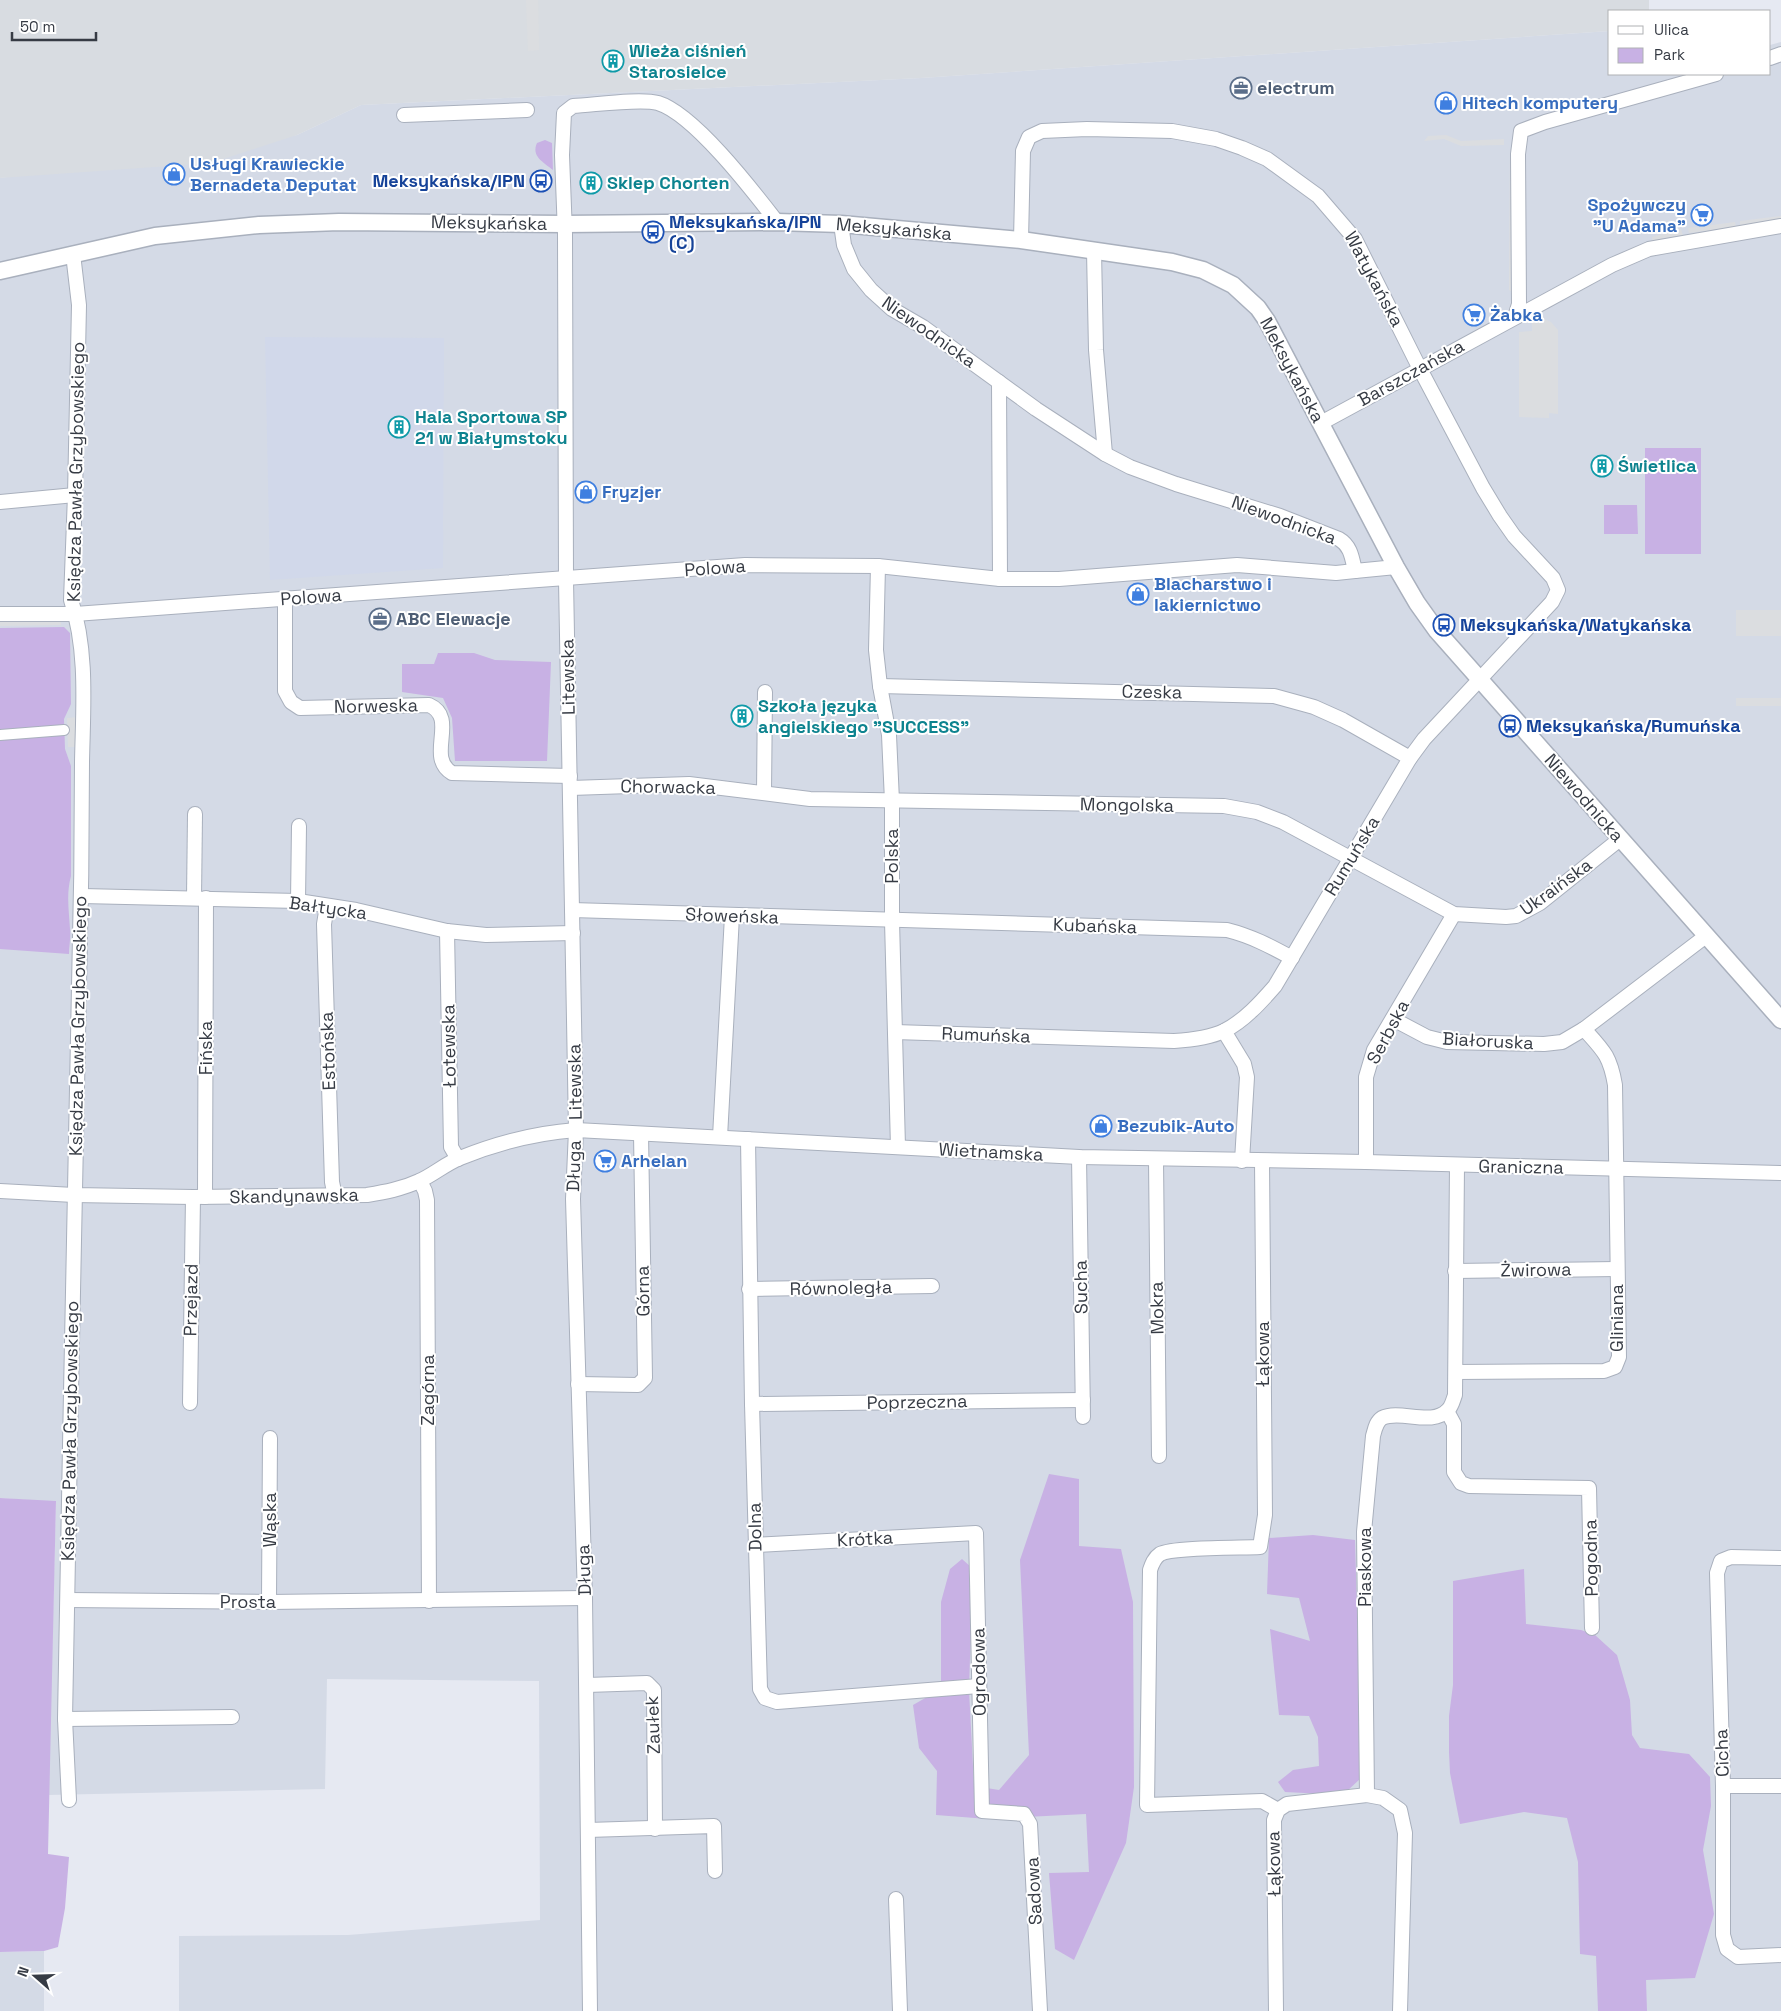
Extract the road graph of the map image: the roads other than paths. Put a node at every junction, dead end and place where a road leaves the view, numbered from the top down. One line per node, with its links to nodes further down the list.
1 (1712, 75): 12 (street)
2 (527, 110): 3 (street)
3 (404, 115)
4 (777, 222): 5 (street, Meksykańska); 5 (street, Litewska); 6 (street, Meksykańska)
5 (564, 224): 10 (street, Meksykańska); 23 (street, Litewska)
6 (841, 224): 8 (street, Meksykańska); 14 (street, Niewodnicka)
7 (1781, 226): 12 (street, Barszczańska)
8 (1021, 240): 9 (street, Meksykańska); 13 (street, Watykańska)
9 (1094, 251): 15 (street, Meksykańska); 16 (street)
10 (73, 254): 11 (street, Meksykańska); 17 (street, Księdza Pawła Grzybowskiego)
11 (0, 271)
12 (1516, 317): 13 (street, Barszczańska)
13 (1420, 369): 15 (street, Barszczańska); 27 (street, Watykańska)
14 (999, 382): 16 (street, Niewodnicka); 22 (street)
15 (1321, 423): 20 (street, Meksykańska)
16 (1105, 454): 21 (street, Niewodnicka)
17 (76, 495): 18 (street); 26 (street, Księdza Pawła Grzybowskiego)
18 (0, 502)
19 (878, 566): 22 (street, Polowa); 23 (street, Polowa); 28 (street, Polska)
20 (1396, 568): 21 (street); 27 (street, Niewodnicka)
21 (1355, 570): 22 (street, Polowa)
22 (1000, 579)
23 (566, 580): 24 (street, Polowa); 33 (street, Litewska)
24 (285, 599): 26 (street, Polowa); 33 (street, Norweska)
25 (0, 614): 26 (street, Polowa)
26 (75, 614): 40 (street, Księdza Pawła Grzybowskiego)
27 (1480, 680): 32 (street, Rumuńska); 38 (street, Niewodnicka)
28 (880, 686): 32 (street, Czeska); 35 (street, Polska)
29 (765, 692): 34 (street)
30 (64, 730): 31 (street)
31 (0, 735)
32 (1410, 758): 39 (street, Rumuńska)
33 (570, 782): 34 (street, Chorwacka); 44 (street, Litewska)
34 (764, 792): 35 (street, Chorwacka)
35 (892, 801): 39 (street, Mongolska); 47 (street, Polska)
36 (195, 814): 41 (street, Fińska)
37 (299, 826): 42 (street)
38 (1620, 839): 45 (street, Ukraińska); 50 (street, Niewodnicka)
39 (1350, 859): 45 (street, Ukraińska); 51 (street, Rumuńska)
40 (82, 896): 41 (street, Bałtycka); 73 (street, Księdza Pawła Grzybowskiego)
41 (200, 898): 42 (street, Bałtycka); 75 (street, Fińska)
42 (298, 901): 43 (street, Bałtycka)
43 (327, 906): 48 (street, Bałtycka); 74 (street, Estońska)
44 (572, 910): 46 (street, Słoweńska); 49 (street, Litewska)
45 (1454, 914): 52 (street, Serbska)
46 (732, 916): 47 (street, Słoweńska); 59 (street)
47 (892, 921): 51 (street, Kubańska); 56 (street, Polska)
48 (447, 931): 49 (street, Bałtycka); 63 (street, Łotewska)
49 (573, 933): 57 (street, Litewska)
50 (1706, 936): 53 (street, Niewodnicka); 54 (street, Białoruska)
51 (1292, 958): 55 (street, Rumuńska)
52 (1393, 1019): 54 (street, Białoruska); 67 (street, Serbska)
53 (1781, 1020)
54 (1584, 1029): 69 (street)
55 (1224, 1031): 56 (street, Rumuńska); 65 (street)
56 (896, 1032): 61 (street, Polska)
57 (576, 1130): 58 (street, Wietnamska); 63 (street, Skandynawska); 81 (street, Długa)
58 (641, 1134): 59 (street, Wietnamska); 81 (street, Górna)
59 (720, 1137): 60 (street, Wietnamska)
60 (748, 1139): 61 (street, Wietnamska); 79 (street, Dolna)
61 (898, 1147): 62 (street, Wietnamska)
62 (1079, 1157): 64 (street, Wietnamska); 82 (street, Sucha)
63 (458, 1159): 71 (street, Skandynawska)
64 (1156, 1159): 65 (street, Wietnamska); 88 (street, Mokra)
65 (1242, 1161): 66 (street, Wietnamska)
66 (1262, 1161): 67 (street, Graniczna); 105 (street, Łąkowa)
67 (1366, 1162): 68 (street, Graniczna)
68 (1457, 1165): 69 (street, Graniczna); 77 (street)
69 (1616, 1169): 70 (street, Graniczna); 76 (street, Gliniana)
70 (1781, 1173)
71 (420, 1181): 74 (street, Skandynawska); 94 (street, Zagórna)
72 (0, 1191): 73 (street, Skandynawska)
73 (74, 1195): 75 (street, Skandynawska); 93 (street, Księdza Pawła Grzybowskiego)
74 (335, 1196): 75 (street, Skandynawska)
75 (199, 1197): 83 (street, Przejazd)
76 (1616, 1269): 77 (street, Żwirowa); 80 (street, Gliniana)
77 (1455, 1271): 80 (street)
78 (932, 1286): 79 (street, Równoległa)
79 (750, 1289): 84 (street, Dolna)
80 (1456, 1372): 85 (street)
81 (578, 1384): 92 (street, Długa)
82 (1083, 1400): 84 (street, Poprzeczna); 86 (street, Sucha)
83 (190, 1403)
84 (752, 1404): 90 (street, Dolna)
85 (1447, 1411): 96 (street, Pogodna); 103 (street, Piaskowa)
86 (1083, 1417)
87 (270, 1438): 95 (street, Wąska)
88 (1159, 1456)
89 (976, 1533): 90 (street, Krótka); 98 (street, Ogrodowa)
90 (755, 1545): 98 (street, Dolna)
91 (1781, 1558): 101 (street, Cicha)
92 (585, 1598): 94 (street, Prosta); 97 (street, Długa)
93 (68, 1600): 95 (street, Prosta); 100 (street, Księdza Pawła Grzybowskiego)
94 (429, 1601): 95 (street, Prosta)
95 (269, 1602)
96 (1592, 1628)
97 (587, 1685): 107 (street, Zaułek); 108 (street, Długa)
98 (979, 1686): 106 (street, Ogrodowa)
99 (232, 1717): 100 (street)
100 (65, 1718): 104 (street, Księdza Pawła Grzybowskiego)
101 (1723, 1786): 102 (street); 111 (street, Cicha)
102 (1781, 1786)
103 (1367, 1795): 105 (street, Łąkowa); 116 (street)
104 (69, 1800)
105 (1278, 1810): 115 (street, Łąkowa)
106 (982, 1811): 114 (street, Sadowa)
107 (655, 1829): 108 (street); 109 (street)
108 (588, 1830): 112 (street, Długa)
109 (715, 1871)
110 (896, 1899): 113 (street)
111 (1781, 1955)
112 (590, 2011)
113 (900, 2011)
114 (1040, 2011)
115 (1276, 2011)
116 (1400, 2011)

